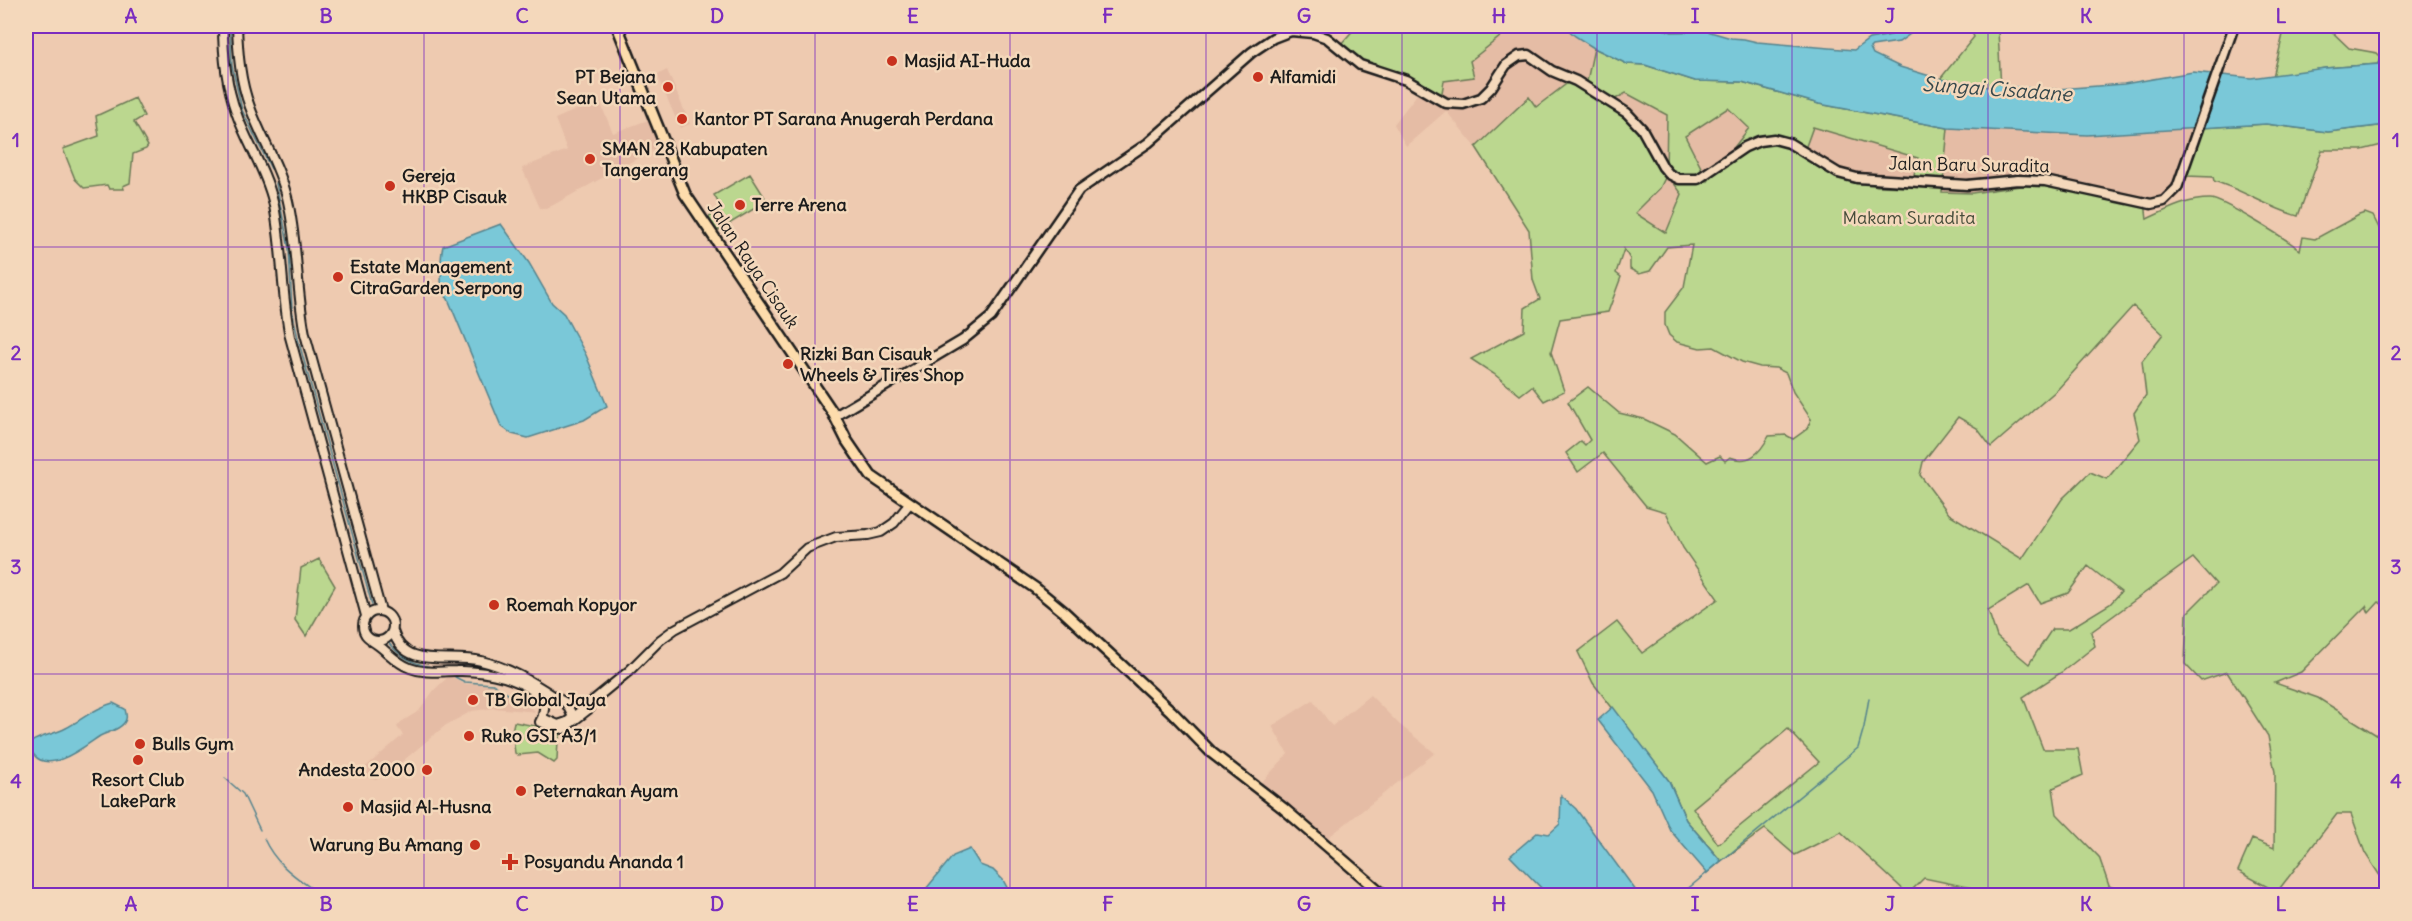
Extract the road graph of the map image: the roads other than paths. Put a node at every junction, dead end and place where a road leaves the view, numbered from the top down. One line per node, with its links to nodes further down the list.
1 (223, 26): 8 (street)
2 (237, 26): 7 (street)
3 (617, 26): 11 (main road, Jalan Raya Cisauk)
4 (1312, 26): 6 (street)
5 (2234, 26): 6 (main road, Jalan Baru Suradita)
6 (1302, 31): 11 (main road)
7 (281, 175): 8 (street); 9 (street)
8 (267, 179): 10 (street)
9 (321, 388): 10 (street); 13 (street)
10 (307, 392): 14 (street)
11 (835, 416): 12 (main road, Jalan Raya Cisauk)
12 (910, 503): 20 (street); 23 (main road, Jalan Raya Cisauk)
13 (381, 611): 14 (street); 15 (street)
14 (366, 616): 16 (street)
15 (393, 631): 16 (street); 17 (street)
16 (372, 641): 18 (street)
17 (555, 697): 18 (street); 19 (street)
18 (545, 703): 22 (street)
19 (566, 703): 20 (street); 21 (street)
20 (588, 704): 21 (street); 22 (street)
21 (573, 717): 22 (street)
22 (542, 718)
23 (1384, 896)

